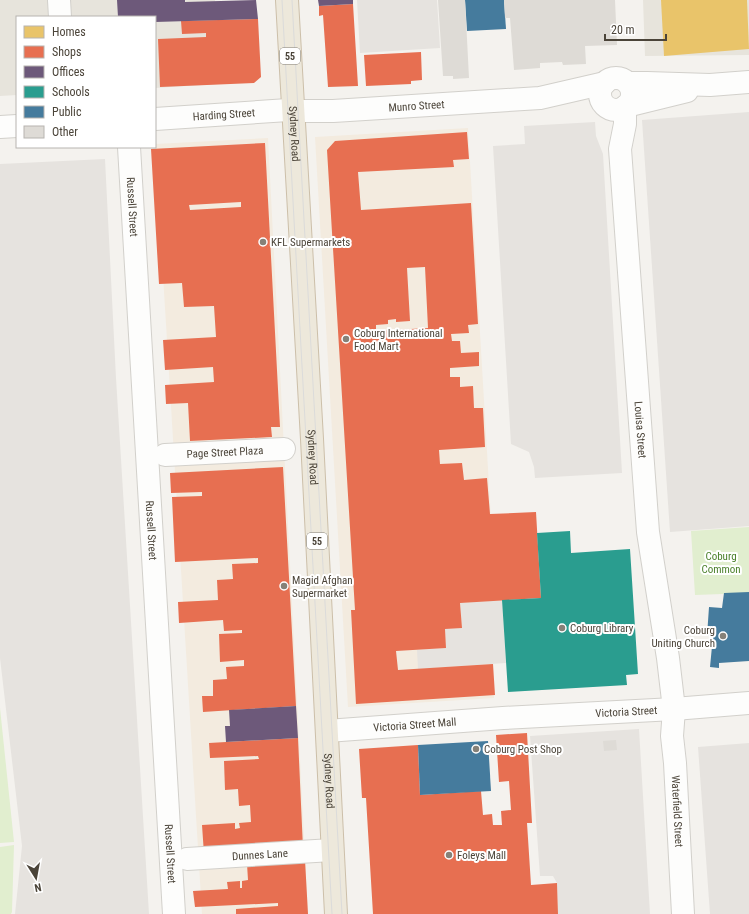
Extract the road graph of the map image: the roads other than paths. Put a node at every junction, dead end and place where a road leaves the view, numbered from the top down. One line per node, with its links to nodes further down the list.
1 (59, 0): 3 (street)
2 (287, 0): 10 (highway, Sydney Road / 55)
3 (60, 16)
4 (749, 82): 7 (street, Munro Street)
5 (605, 83): 6 (street); 8 (street, Munro Street); 9 (street)
6 (628, 84): 7 (street, Munro Street); 9 (street)
7 (710, 85): 9 (street, Munro Street)
8 (540, 98): 9 (street, Munro Street); 10 (street, Munro Street)
9 (616, 107): 18 (street, Louisa Street)
10 (293, 110): 11 (street, Harding Street); 20 (highway, Sydney Road / 55)
11 (156, 119)
12 (16, 126): 13 (street)
13 (0, 127)
14 (129, 148): 23 (street, Russell Street)
15 (284, 449): 16 (street, Page Street Plaza)
16 (165, 455)
17 (749, 703): 18 (street, Victoria Street)
18 (674, 709): 19 (street, Victoria Street); 25 (street, Waterfield Street)
19 (503, 718): 20 (street, Victoria Street Mall)
20 (327, 731): 21 (highway, Sydney Road / 55)
21 (332, 850): 22 (street, Dunnes Lane); 24 (highway, Sydney Road / 55)
22 (187, 859)
23 (174, 914)
24 (336, 914)
25 (683, 914)

